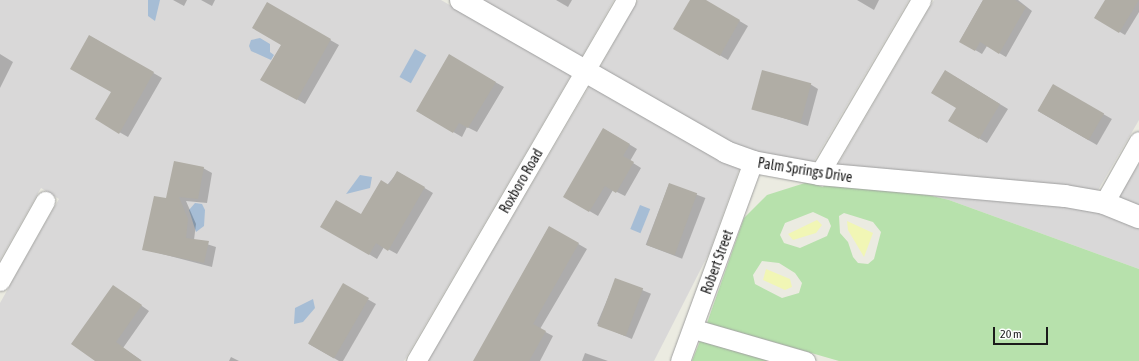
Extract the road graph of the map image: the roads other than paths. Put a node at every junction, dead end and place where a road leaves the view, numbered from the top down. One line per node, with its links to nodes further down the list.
1 (461, 0): 4 (street, Palm Springs Drive)
2 (626, 0): 4 (street, Roxboro Road)
3 (921, 0): 7 (street)
4 (585, 72): 6 (street, Palm Springs Drive); 13 (street, Roxboro Road)
5 (1139, 141): 9 (street)
6 (753, 162): 7 (street, Palm Springs Drive); 12 (street, Robert Street)
7 (819, 174): 9 (street, Palm Springs Drive)
8 (45, 202): 11 (street)
9 (1104, 203): 10 (street, Palm Springs Drive)
10 (1139, 217)
11 (0, 281)
12 (694, 329): 14 (street, Robert Street); 15 (street)
13 (416, 361)
14 (680, 361)
15 (805, 361)

